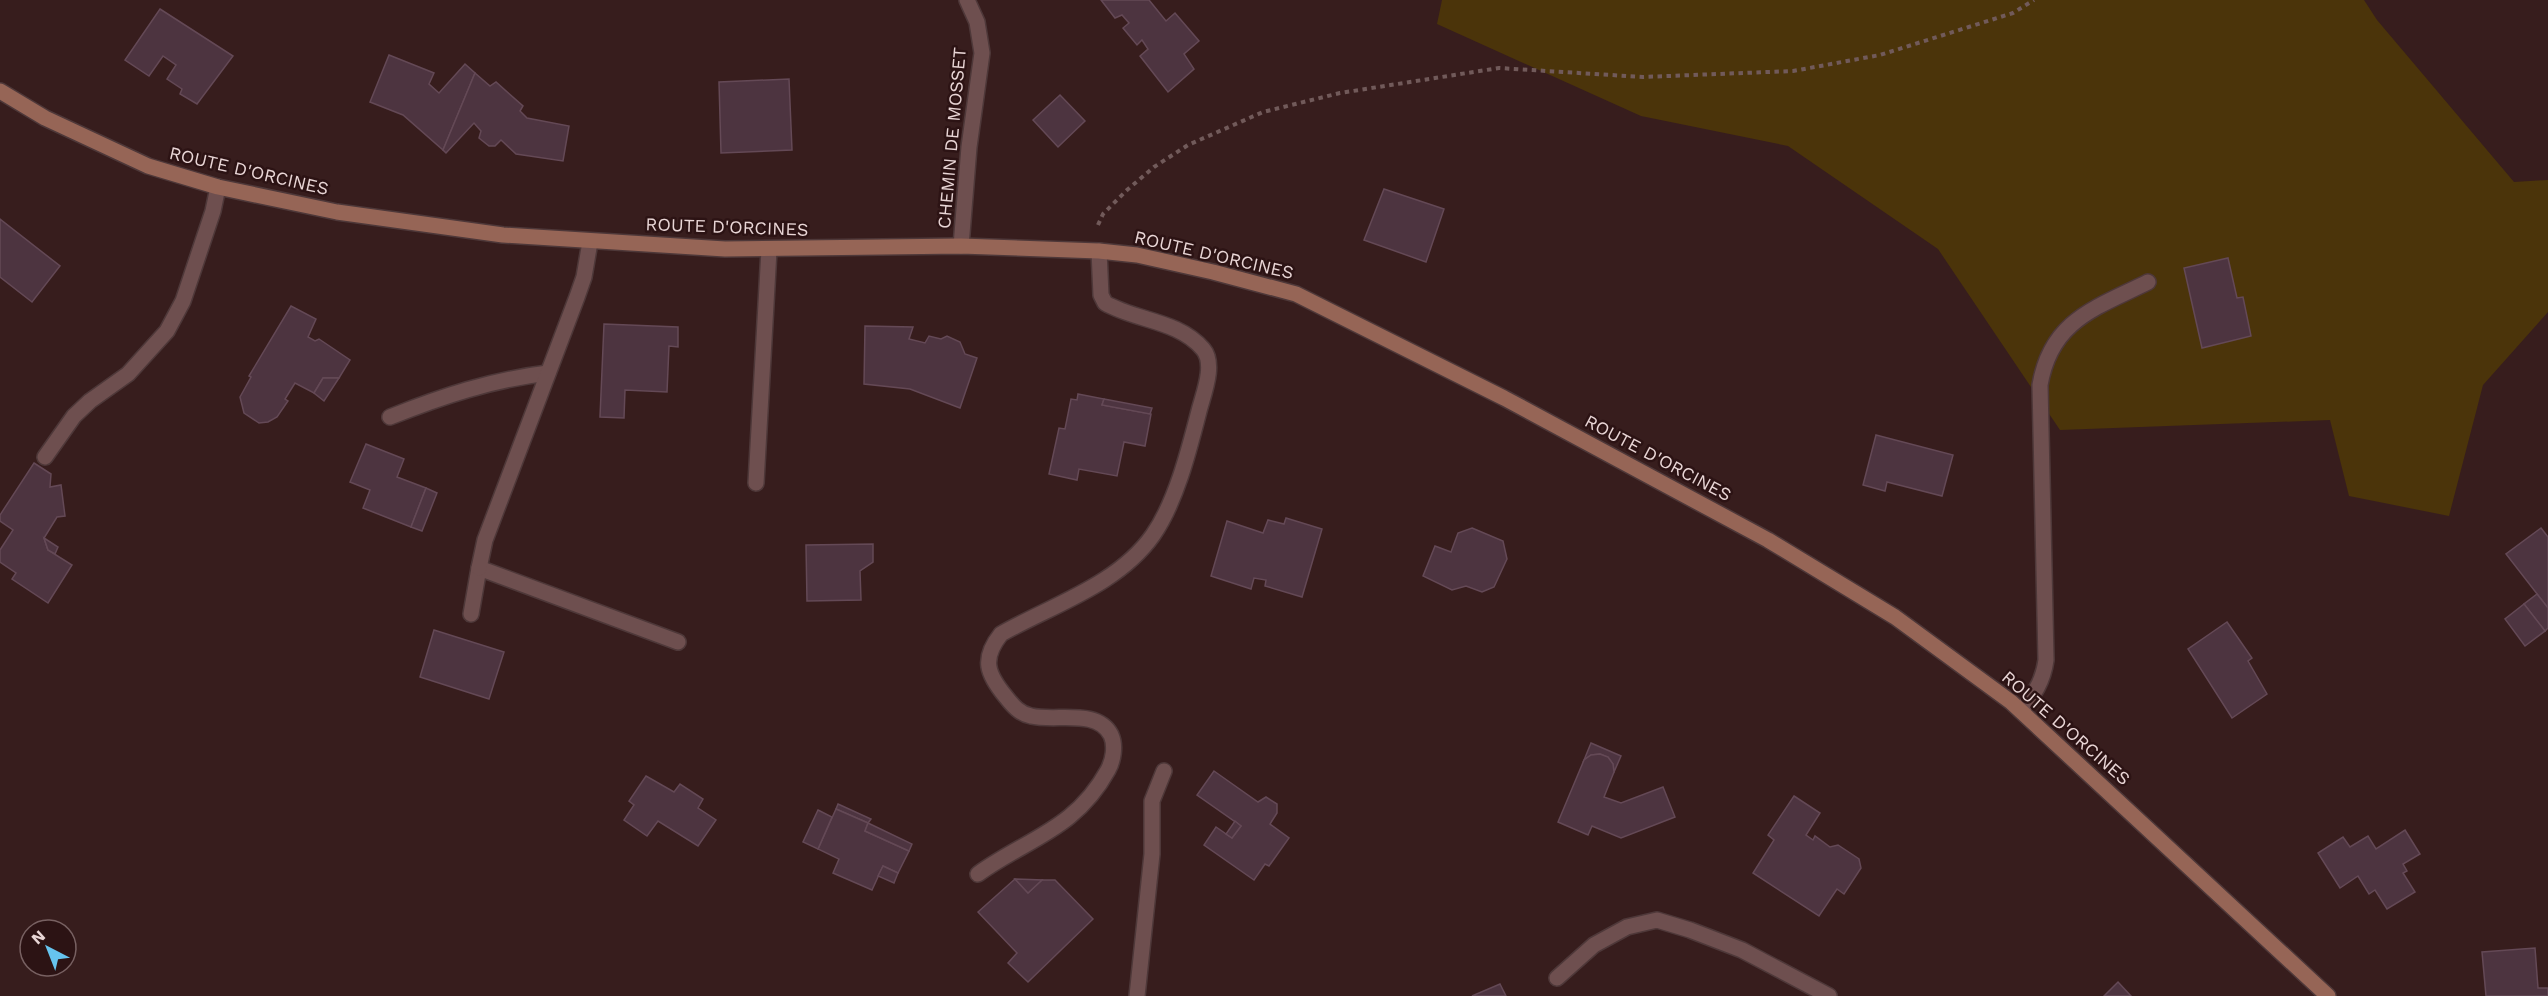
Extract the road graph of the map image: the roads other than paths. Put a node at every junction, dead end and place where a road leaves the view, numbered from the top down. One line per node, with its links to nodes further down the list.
1 (967, 0): 5 (street, CHEMIN DE MOSSET)
2 (0, 91): 3 (main road, ROUTE D'ORCINES)
3 (218, 187): 4 (main road, ROUTE D'ORCINES); 11 (street)
4 (590, 242): 6 (main road, ROUTE D'ORCINES); 9 (street)
5 (961, 246): 6 (main road, ROUTE D'ORCINES); 7 (main road, ROUTE D'ORCINES)
6 (769, 250): 12 (street)
7 (1094, 251): 16 (main road, ROUTE D'ORCINES); 18 (street)
8 (2148, 282): 16 (street)
9 (548, 373): 10 (street); 13 (street)
10 (390, 417)
11 (45, 457)
12 (756, 483)
13 (479, 568): 14 (street); 15 (street)
14 (471, 614)
15 (678, 642)
16 (2021, 711): 22 (main road, ROUTE D'ORCINES)
17 (1164, 771): 20 (street)
18 (978, 874)
19 (1557, 978): 21 (street)
20 (1137, 996)
21 (1829, 996)
22 (2328, 996)

